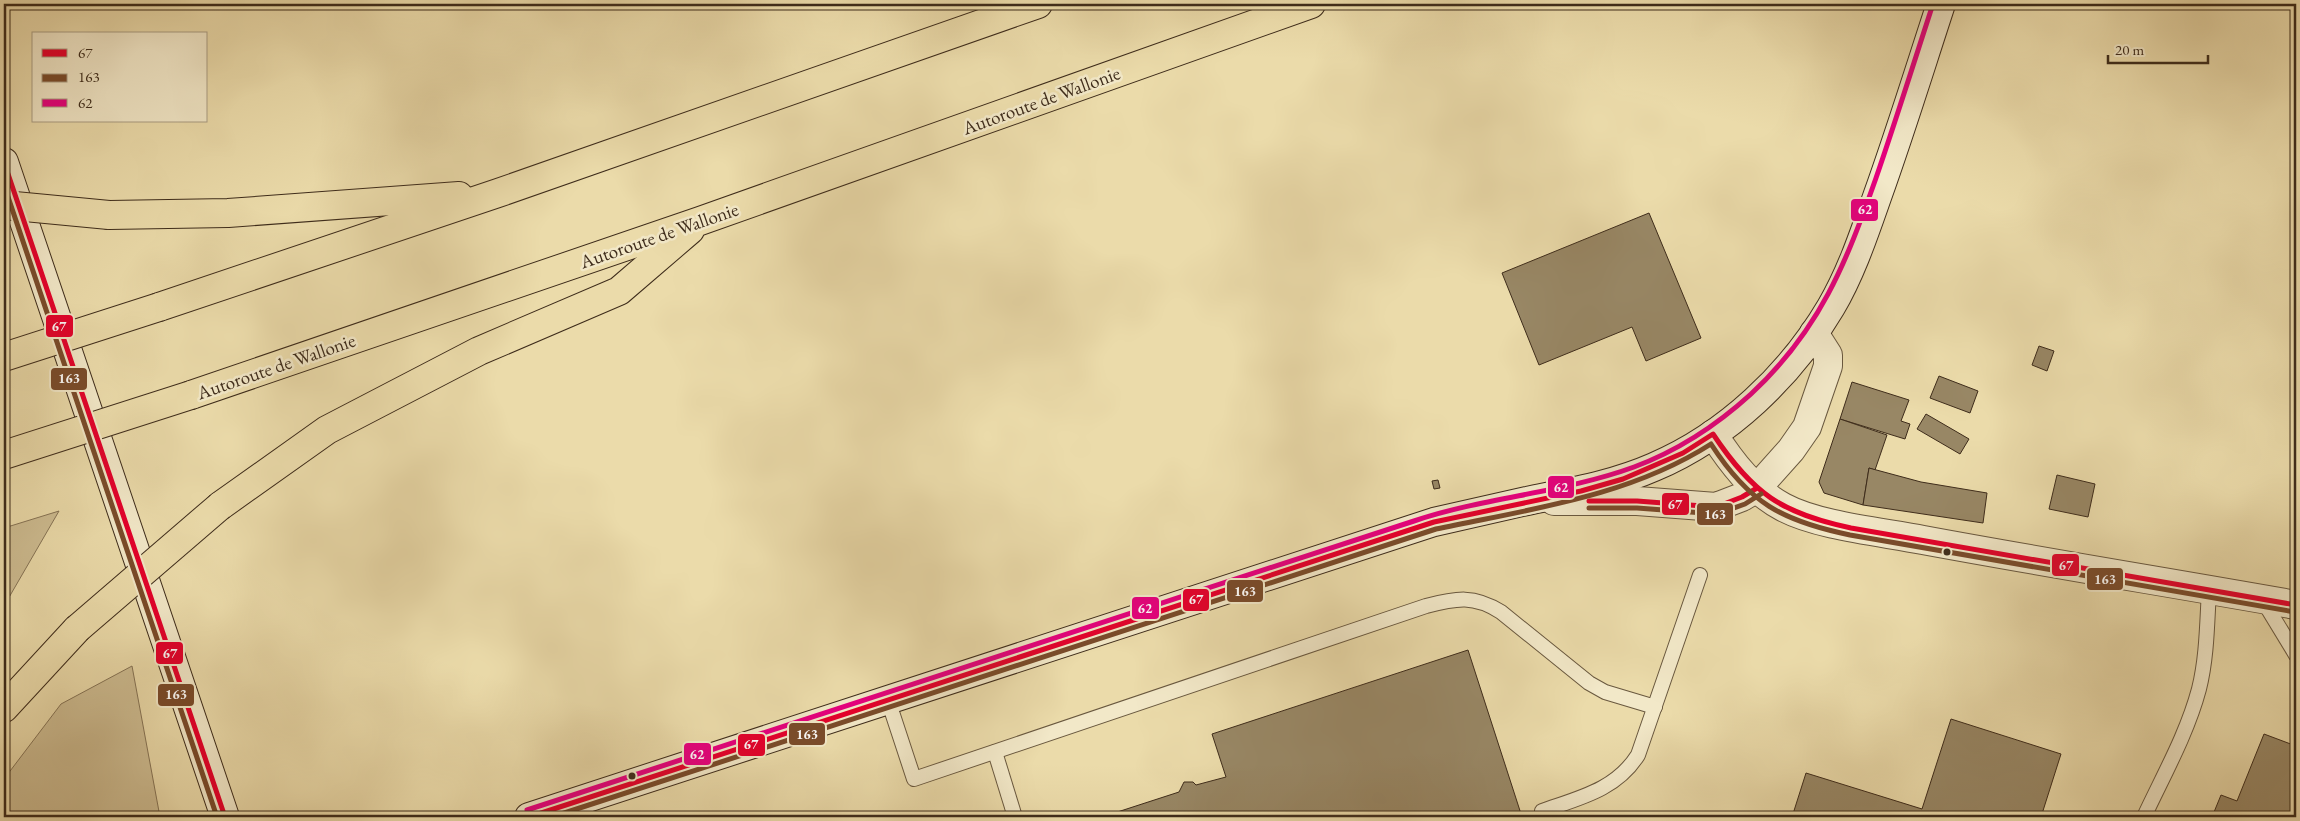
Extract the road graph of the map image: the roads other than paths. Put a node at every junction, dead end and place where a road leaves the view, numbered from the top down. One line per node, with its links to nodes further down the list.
1 (1038, 4): 5 (highway)
2 (1310, 4): 7 (highway, Autoroute de Wallonie)
3 (1940, 4): 8 (main road)
4 (4, 162): 24 (main road)
5 (498, 193): 6 (highway, bridge); 9 (highway, bridge)
6 (4, 205)
7 (700, 221): 11 (highway, Autoroute de Wallonie, bridge); 21 (highway, bridge)
8 (1814, 333): 10 (main road); 12 (main road)
9 (4, 357)
10 (1713, 434): 12 (main road); 13 (main road)
11 (4, 455)
12 (1757, 488): 13 (main road); 15 (main road)
13 (1528, 501): 19 (main road)
14 (1700, 575): 20 (lane)
15 (2209, 590): 16 (main road); 27 (lane)
16 (2261, 599): 17 (main road); 18 (lane)
17 (2296, 605)
18 (2296, 656)
19 (888, 700): 22 (lane); 25 (main road)
20 (1654, 707): 22 (lane); 23 (lane)
21 (4, 708)
22 (994, 752): 26 (lane)
23 (1542, 811)
24 (225, 817)
25 (529, 817)
26 (1015, 817)
27 (2144, 817)

